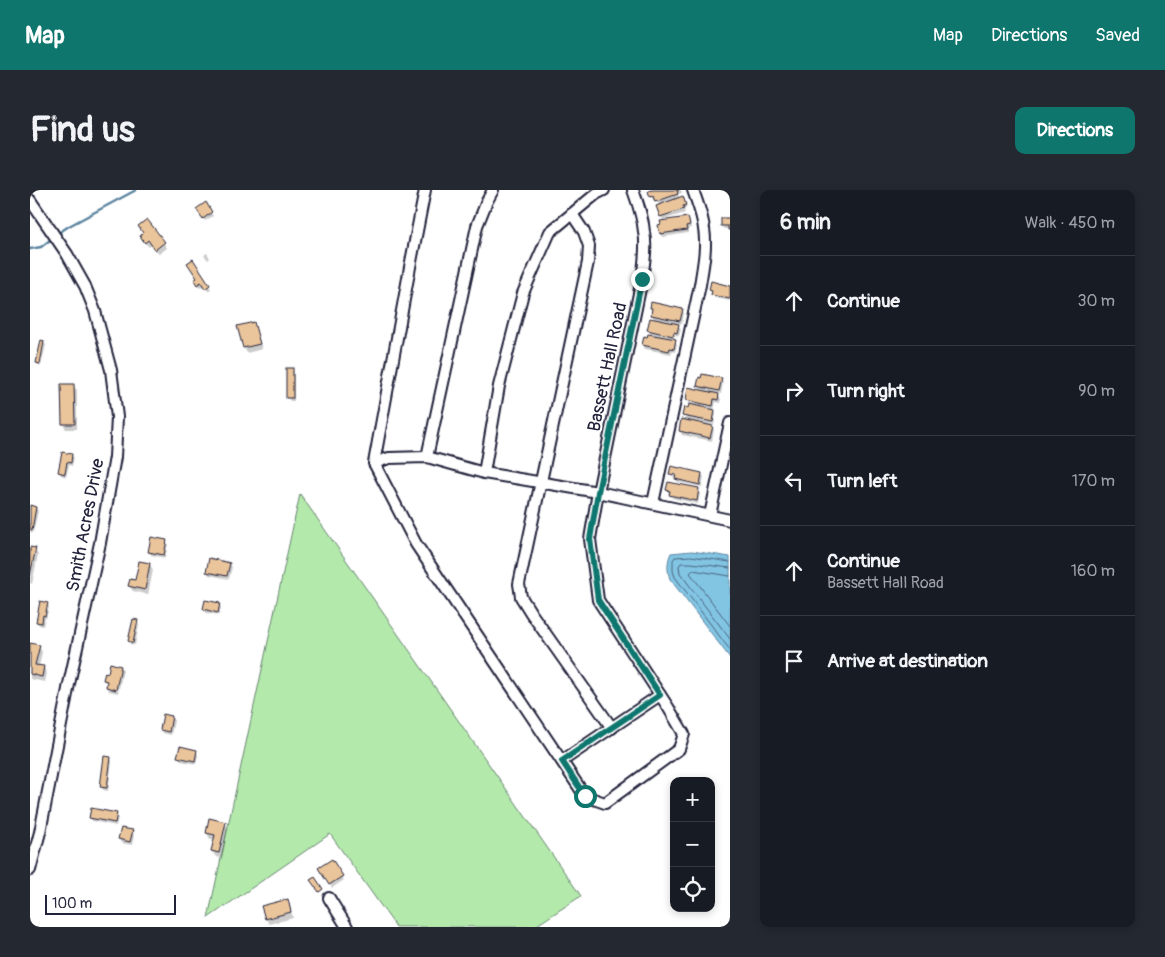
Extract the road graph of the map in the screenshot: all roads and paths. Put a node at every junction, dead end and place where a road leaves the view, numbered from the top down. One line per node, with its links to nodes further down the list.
1 (425, 190): 11 (street)
2 (493, 190): 9 (street)
3 (604, 190): 7 (street)
4 (633, 190): 14 (street, Bassett Hall Road)
5 (693, 190): 15 (street)
6 (30, 200): 21 (street, Smith Acres Drive)
7 (572, 214): 12 (street); 13 (street)
8 (730, 423): 10 (street)
9 (427, 457): 11 (street); 12 (street)
10 (726, 459): 16 (street)
11 (374, 463): 20 (street)
12 (484, 473): 13 (street)
13 (540, 482): 14 (street); 19 (street)
14 (598, 492): 15 (street); 18 (street, Bassett Hall Road)
15 (653, 503): 16 (street)
16 (710, 515): 17 (street)
17 (730, 520)
18 (660, 695): 19 (street); 20 (street, Bassett Hall Road)
19 (612, 728): 20 (street)
20 (562, 761)
21 (30, 870)
22 (329, 898): 23 (street)
23 (347, 927)

